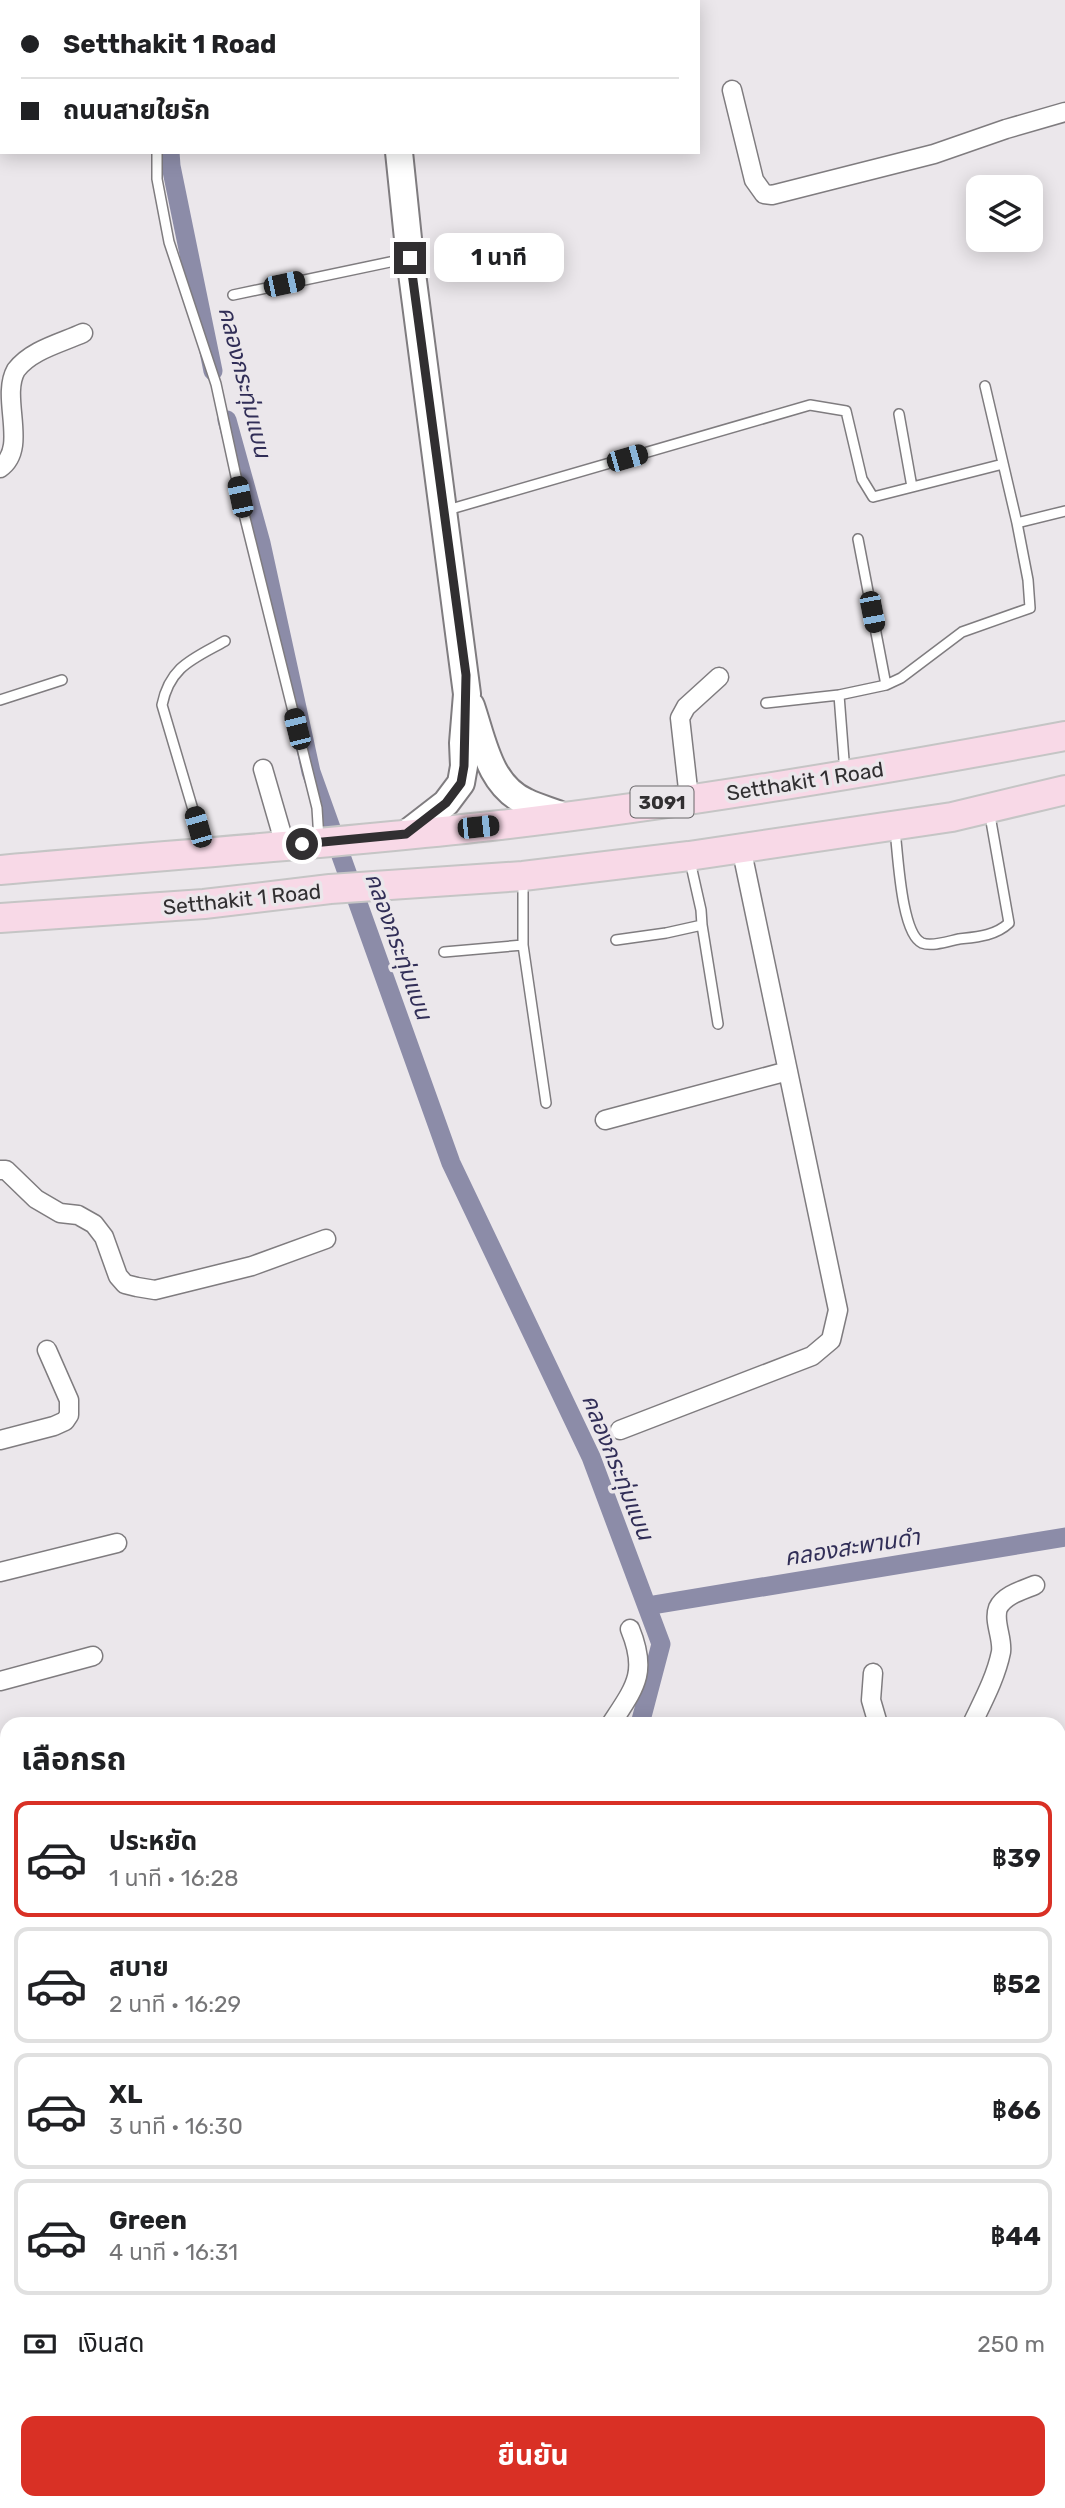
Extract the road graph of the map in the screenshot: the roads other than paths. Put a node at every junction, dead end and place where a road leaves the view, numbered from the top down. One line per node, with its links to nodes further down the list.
1 (732, 90): 2 (street)
2 (1065, 112)
3 (158, 154): 34 (lane)
4 (399, 154): 5 (street)
5 (410, 258): 6 (lane); 13 (street)
6 (233, 295)
7 (83, 333): 11 (street)
8 (985, 386): 10 (lane)
9 (899, 414): 12 (lane)
10 (1003, 464): 12 (lane); 15 (lane)
11 (0, 468)
12 (912, 488): 13 (lane)
13 (444, 511): 21 (street)
14 (1065, 511): 15 (lane)
15 (1017, 523): 20 (lane)
16 (858, 538): 20 (lane)
17 (225, 641): 37 (lane)
18 (719, 677): 29 (street)
19 (62, 680): 23 (lane)
20 (886, 685): 22 (lane)
21 (467, 694): 31 (street); 33 (street)
22 (839, 695): 24 (lane); 27 (lane)
23 (0, 700)
24 (766, 703)
25 (1065, 736): 27 (main road, Setthakit 1 Road / 3091)
26 (263, 769): 35 (street)
27 (845, 775): 29 (main road, Setthakit 1 Road / 3091)
28 (1065, 790): 30 (main road, Setthakit 1 Road)
29 (689, 798): 31 (main road, Setthakit 1 Road / 3091)
30 (989, 808): 32 (main road, Setthakit 1 Road); 32 (lane)
31 (563, 816): 33 (main road, Setthakit 1 Road / 3091)
32 (894, 825): 36 (main road, Setthakit 1 Road)
33 (406, 834): 34 (main road, Setthakit 1 Road / 3091)
34 (323, 842): 35 (main road, Setthakit 1 Road / 3091)
35 (285, 845): 37 (main road, Setthakit 1 Road / 3091)
36 (741, 847): 38 (main road, Setthakit 1 Road); 47 (street)
37 (205, 852): 39 (main road, Setthakit 1 Road / 3091)
38 (689, 856): 40 (main road, Setthakit 1 Road); 42 (lane)
39 (0, 870)
40 (523, 876): 41 (main road, Setthakit 1 Road); 44 (lane)
41 (0, 918)
42 (702, 925): 43 (lane); 46 (lane)
43 (616, 940)
44 (523, 945): 45 (lane); 48 (lane)
45 (444, 952)
46 (718, 1024)
47 (788, 1071): 49 (street); 53 (street)
48 (546, 1102)
49 (605, 1120)
50 (0, 1170): 51 (street)
51 (326, 1239)
52 (47, 1350): 54 (street)
53 (620, 1430)
54 (0, 1440)
55 (117, 1543): 56 (street)
56 (0, 1572)
57 (1035, 1585): 64 (street)
58 (630, 1629): 62 (street)
59 (93, 1656): 61 (street)
60 (873, 1673): 63 (street)
61 (0, 1681)
62 (616, 1717)
63 (876, 1717)
64 (975, 1717)

